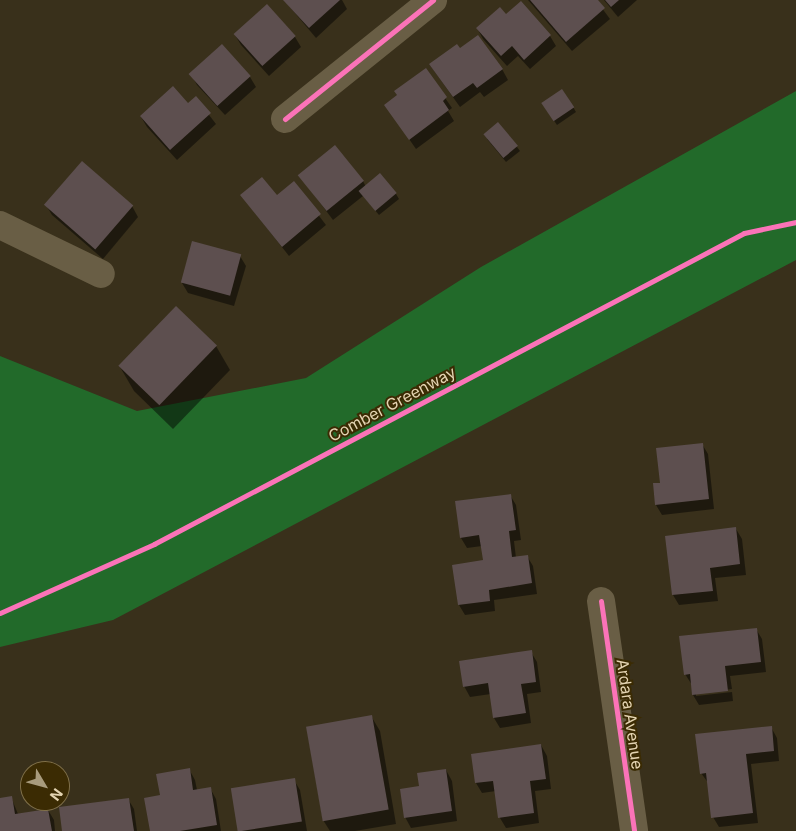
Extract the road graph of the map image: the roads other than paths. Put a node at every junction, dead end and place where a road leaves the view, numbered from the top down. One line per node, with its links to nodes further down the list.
1 (433, 0): 2 (street)
2 (285, 119)
3 (0, 225): 4 (street)
4 (100, 274)
5 (600, 601): 6 (street, Ardara Avenue)
6 (634, 831)

